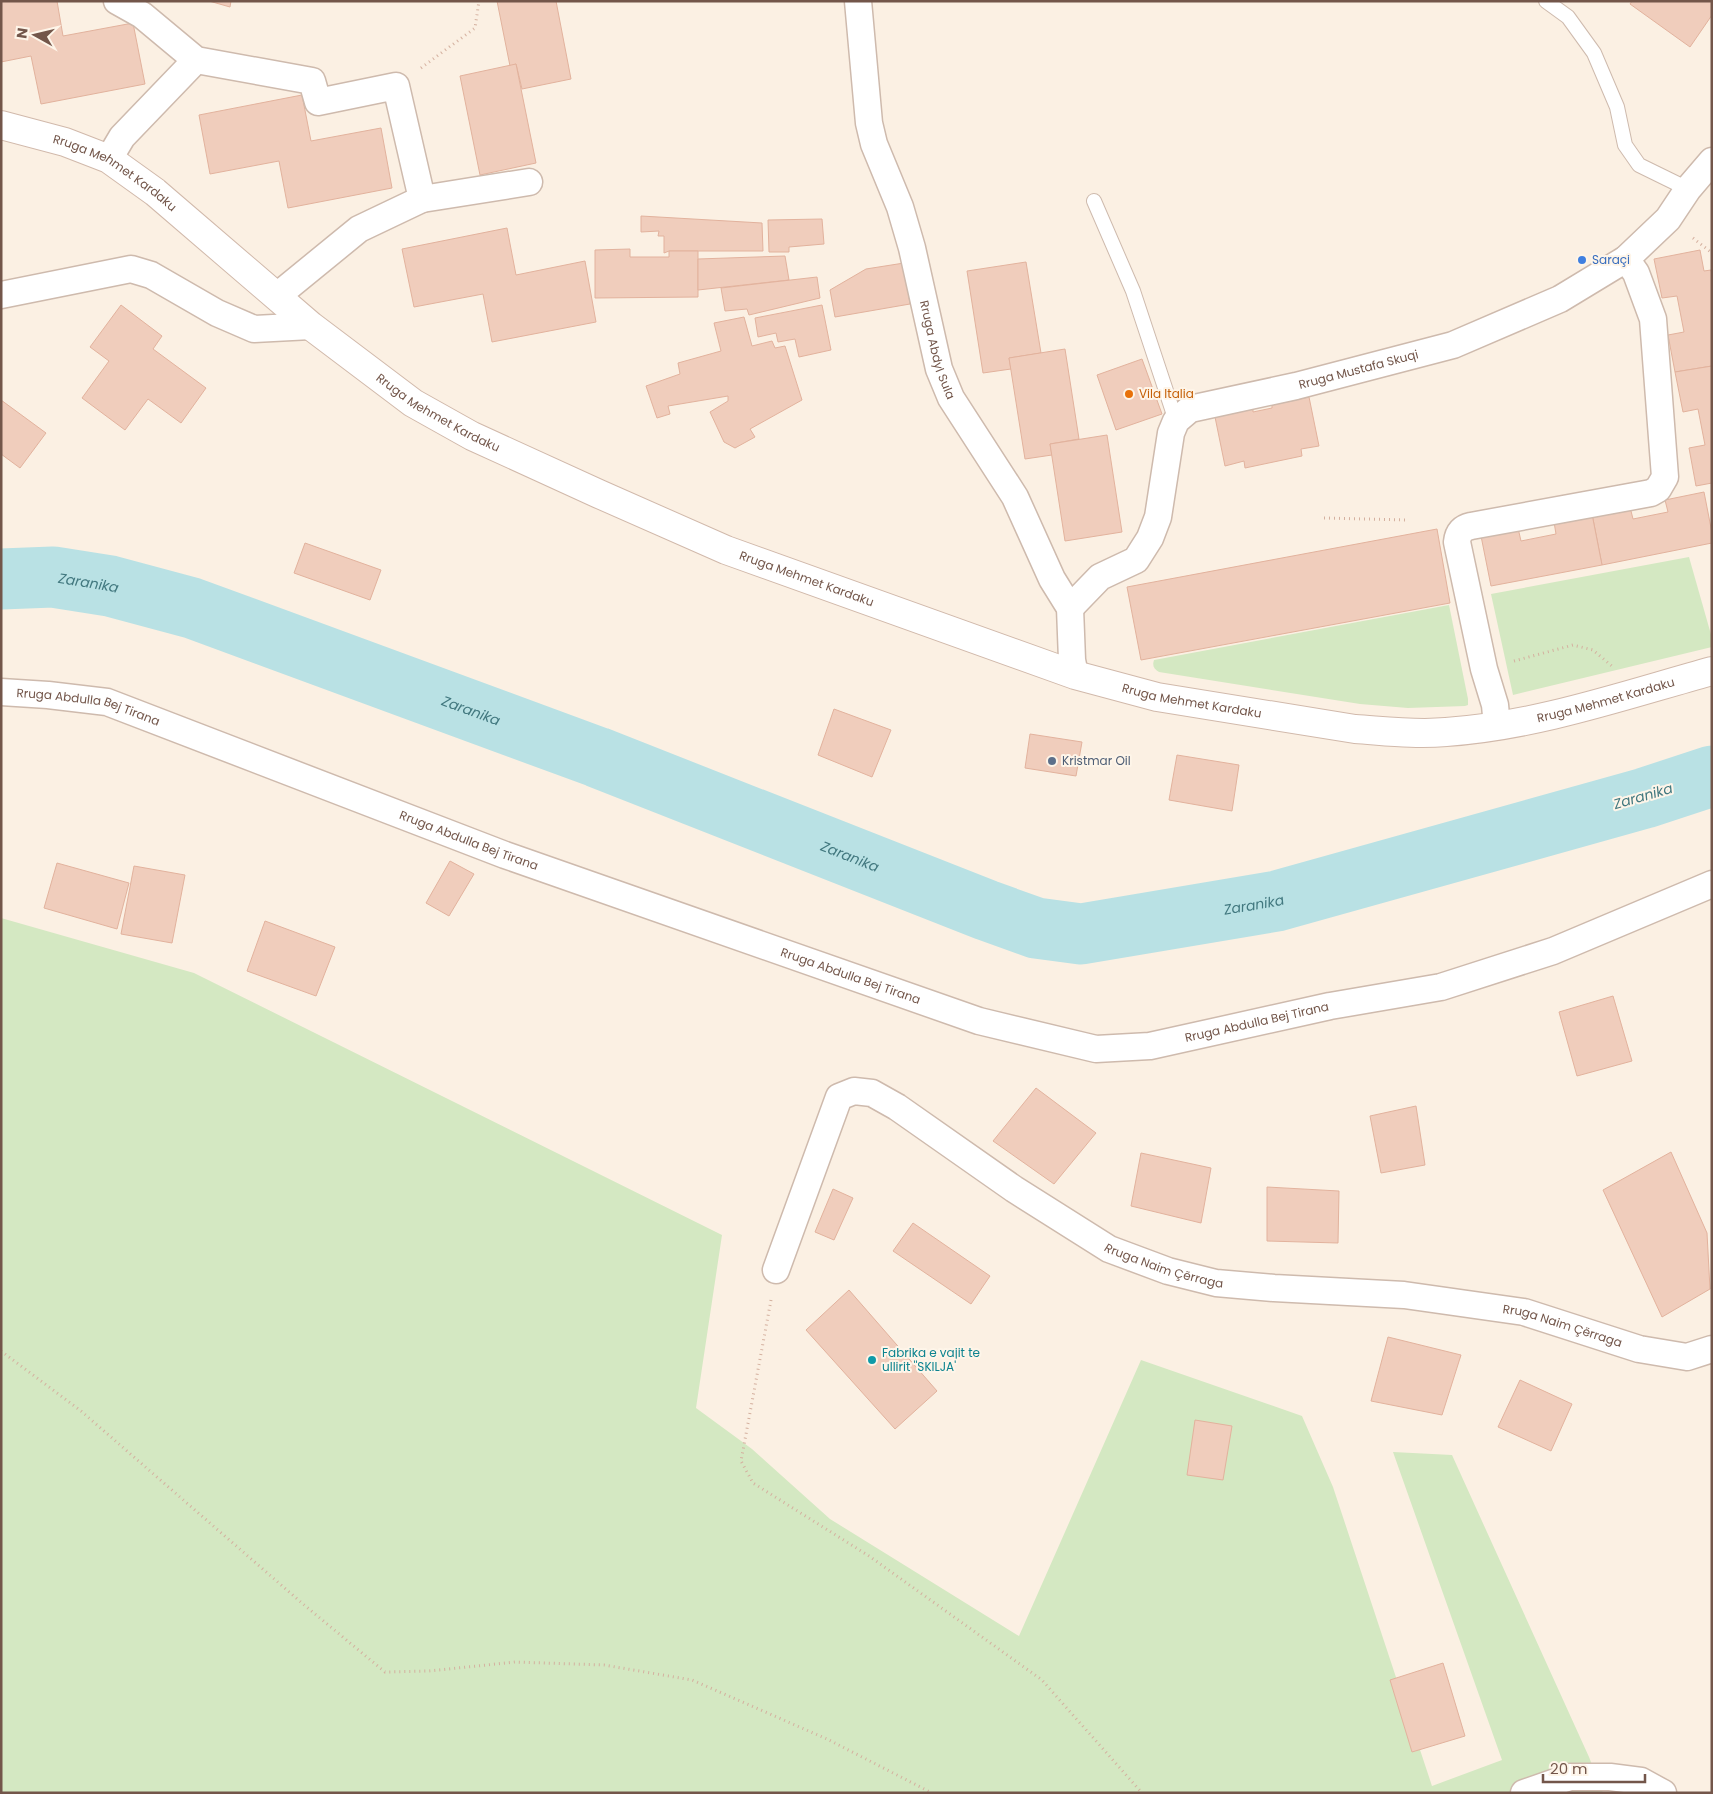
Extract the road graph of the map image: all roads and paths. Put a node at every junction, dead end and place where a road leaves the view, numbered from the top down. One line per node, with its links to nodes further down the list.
1 (117, 1): 5 (street)
2 (479, 1): 6 (path)
3 (858, 1): 21 (street, Rruga Abdyl Sula)
4 (1546, 1): 11 (lane)
5 (196, 60): 6 (street); 8 (street)
6 (396, 86): 12 (street)
7 (1, 125): 8 (main road, Rruga Mehmet Kardaku)
8 (108, 159): 16 (main road, Rruga Mehmet Kardaku)
9 (1712, 161): 11 (street, Rruga Mustafa Skuqi)
10 (529, 182): 12 (street)
11 (1688, 189): 14 (street, Rruga Mustafa Skuqi)
12 (422, 199): 16 (street)
13 (1094, 201): 18 (lane)
14 (1626, 259): 18 (street, Rruga Mustafa Skuqi); 22 (street)
15 (1, 295): 17 (street)
16 (277, 296): 17 (main road, Rruga Mehmet Kardaku)
17 (311, 326): 24 (main road, Rruga Mehmet Kardaku)
18 (1176, 421): 21 (street)
19 (1324, 518): 20 (path)
20 (1406, 520)
21 (1070, 608): 24 (street, Rruga Abdyl Sula)
22 (1484, 669): 26 (path); 27 (street)
23 (1712, 671): 26 (main road, Rruga Mehmet Kardaku)
24 (1075, 675): 27 (main road, Rruga Mehmet Kardaku)
25 (1, 692): 28 (street, Rruga Abdulla Bej Tirana)
26 (1626, 695): 27 (main road, Rruga Mehmet Kardaku)
27 (1497, 726)
28 (1712, 884)
29 (776, 1270): 30 (street, Rruga Naim Çërraga); 33 (path)
30 (1712, 1349)
31 (1, 1351): 32 (path)
32 (932, 1793)
33 (1142, 1793)
34 (1524, 1793): 35 (street)
35 (1663, 1793)

